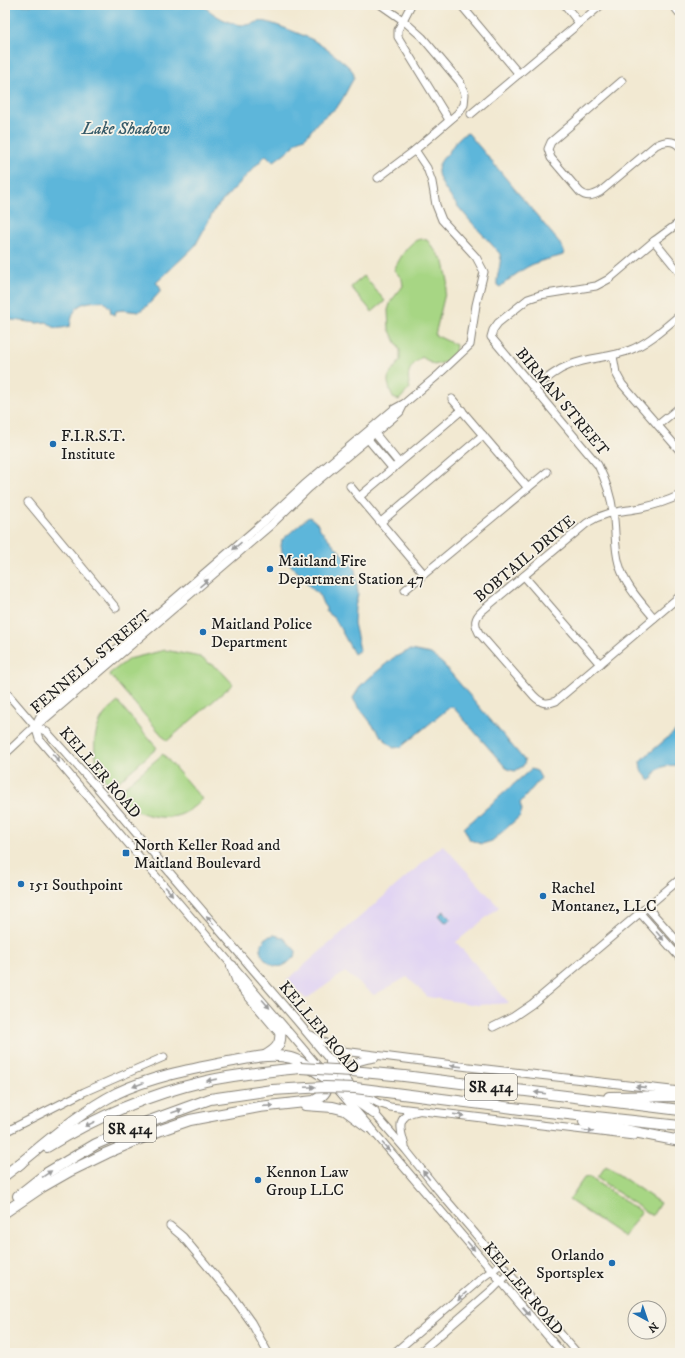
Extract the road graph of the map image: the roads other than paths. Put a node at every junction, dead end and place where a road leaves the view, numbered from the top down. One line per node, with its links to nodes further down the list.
1 (381, 5): 8 (street)
2 (411, 5): 8 (street)
3 (461, 5): 10 (street)
4 (564, 5): 9 (street)
5 (600, 5): 9 (street)
6 (672, 5): 7 (street)
7 (680, 14)
8 (404, 21): 13 (street); 13 (street)
9 (579, 23): 10 (street)
10 (519, 74): 12 (street)
11 (622, 81): 14 (street)
12 (471, 114)
13 (450, 120): 15 (street)
14 (680, 147)
15 (415, 150): 16 (street); 27 (street, FENNELL STREET)
16 (378, 178)
17 (680, 222): 18 (street)
18 (654, 242): 19 (street); 22 (street, BIRMAN STREET)
19 (680, 273)
20 (680, 315): 21 (street)
21 (613, 356): 22 (street); 26 (street)
22 (534, 389): 41 (street, BIRMAN STREET)
23 (452, 399): 25 (street)
24 (680, 407): 26 (street)
25 (462, 410): 28 (street); 33 (street)
26 (658, 426): 31 (street)
27 (373, 431): 29 (street, FENNELL STREET); 30 (street)
28 (483, 435): 37 (street); 42 (street)
29 (366, 437): 32 (street); 51 (street, FENNELL STREET)
30 (389, 450): 32 (street); 33 (street)
31 (680, 451)
32 (382, 456): 34 (street)
33 (400, 463): 34 (street)
34 (393, 469): 39 (street)
35 (547, 472): 37 (street)
36 (350, 486): 39 (street)
37 (528, 488): 43 (street)
38 (680, 495): 41 (street, BOBTAIL DRIVE)
39 (359, 497): 42 (street)
40 (28, 502): 47 (street)
41 (613, 512): 44 (street, BOBTAIL DRIVE); 48 (street, BIRMAN STREET)
42 (381, 522): 43 (street)
43 (424, 574): 45 (street)
44 (524, 576): 49 (street); 49 (street, BOBTAIL DRIVE)
45 (405, 590)
46 (680, 596): 48 (street, BOBTAIL DRIVE)
47 (116, 608)
48 (654, 618): 49 (street, BOBTAIL DRIVE)
49 (600, 664)
50 (5, 691): 51 (street, KELLER ROAD)
51 (35, 726): 52 (street, FENNELL STREET); 53 (street, KELLER ROAD); 54 (street, KELLER ROAD, one-way to 54)
52 (5, 754)
53 (154, 854): 54 (street); 58 (street, KELLER ROAD, one-way to 53)
54 (145, 862): 61 (street, KELLER ROAD, one-way to 61)
55 (680, 879): 56 (street)
56 (647, 907): 57 (street); 59 (street)
57 (640, 913): 62 (street, one-way to 62); 64 (street)
58 (229, 942): 60 (street, KELLER ROAD); 61 (street)
59 (680, 944)
60 (235, 949): 61 (street); 65 (street, KELLER ROAD)
61 (222, 954): 63 (street, KELLER ROAD)
62 (680, 958)
63 (232, 966): 66 (highway); 71 (street, KELLER ROAD, one-way to 71)
64 (493, 1027)
65 (306, 1032): 68 (street); 69 (street, KELLER ROAD)
66 (265, 1056): 71 (highway); 86 (highway, one-way to 86)
67 (164, 1057): 83 (street)
68 (395, 1058): 70 (street); 73 (street, one-way to 68)
69 (331, 1062): 70 (street, KELLER ROAD); 71 (highway)
70 (341, 1074): 71 (street); 72 (street, KELLER ROAD)
71 (334, 1082): 72 (street); 76 (highway); 80 (highway); 82 (street, KELLER ROAD)
72 (355, 1090): 78 (street); 80 (street, KELLER ROAD)
73 (680, 1091)
74 (680, 1096): 75 (highway)
75 (579, 1098): 79 (highway, SR 414); 86 (highway, SR 414, one-way to 86, bridge)
76 (293, 1104): 82 (highway); 89 (highway, one-way to 76)
77 (521, 1109): 81 (highway, SR 414); 84 (highway); 88 (highway, SR 414, one-way to 77, bridge)
78 (421, 1110): 84 (street, one-way to 84); 85 (street)
79 (680, 1110)
80 (374, 1113): 85 (street, KELLER ROAD)
81 (680, 1126)
82 (368, 1127): 92 (street, KELLER ROAD, one-way to 92)
83 (5, 1132)
84 (680, 1141)
85 (406, 1150): 91 (street, KELLER ROAD, one-way to 85)
86 (17, 1166): 87 (highway, SR 414)
87 (5, 1175)
88 (5, 1206)
89 (5, 1212)
90 (170, 1226): 96 (street)
91 (501, 1264): 92 (street); 93 (street, KELLER ROAD)
92 (492, 1271): 94 (street, KELLER ROAD); 95 (street, one-way to 95)
93 (508, 1273): 94 (street); 99 (street, KELLER ROAD)
94 (501, 1281): 97 (street); 98 (street, KELLER ROAD, one-way to 98)
95 (398, 1352)
96 (268, 1353)
97 (419, 1353)
98 (562, 1353)
99 (577, 1353)

